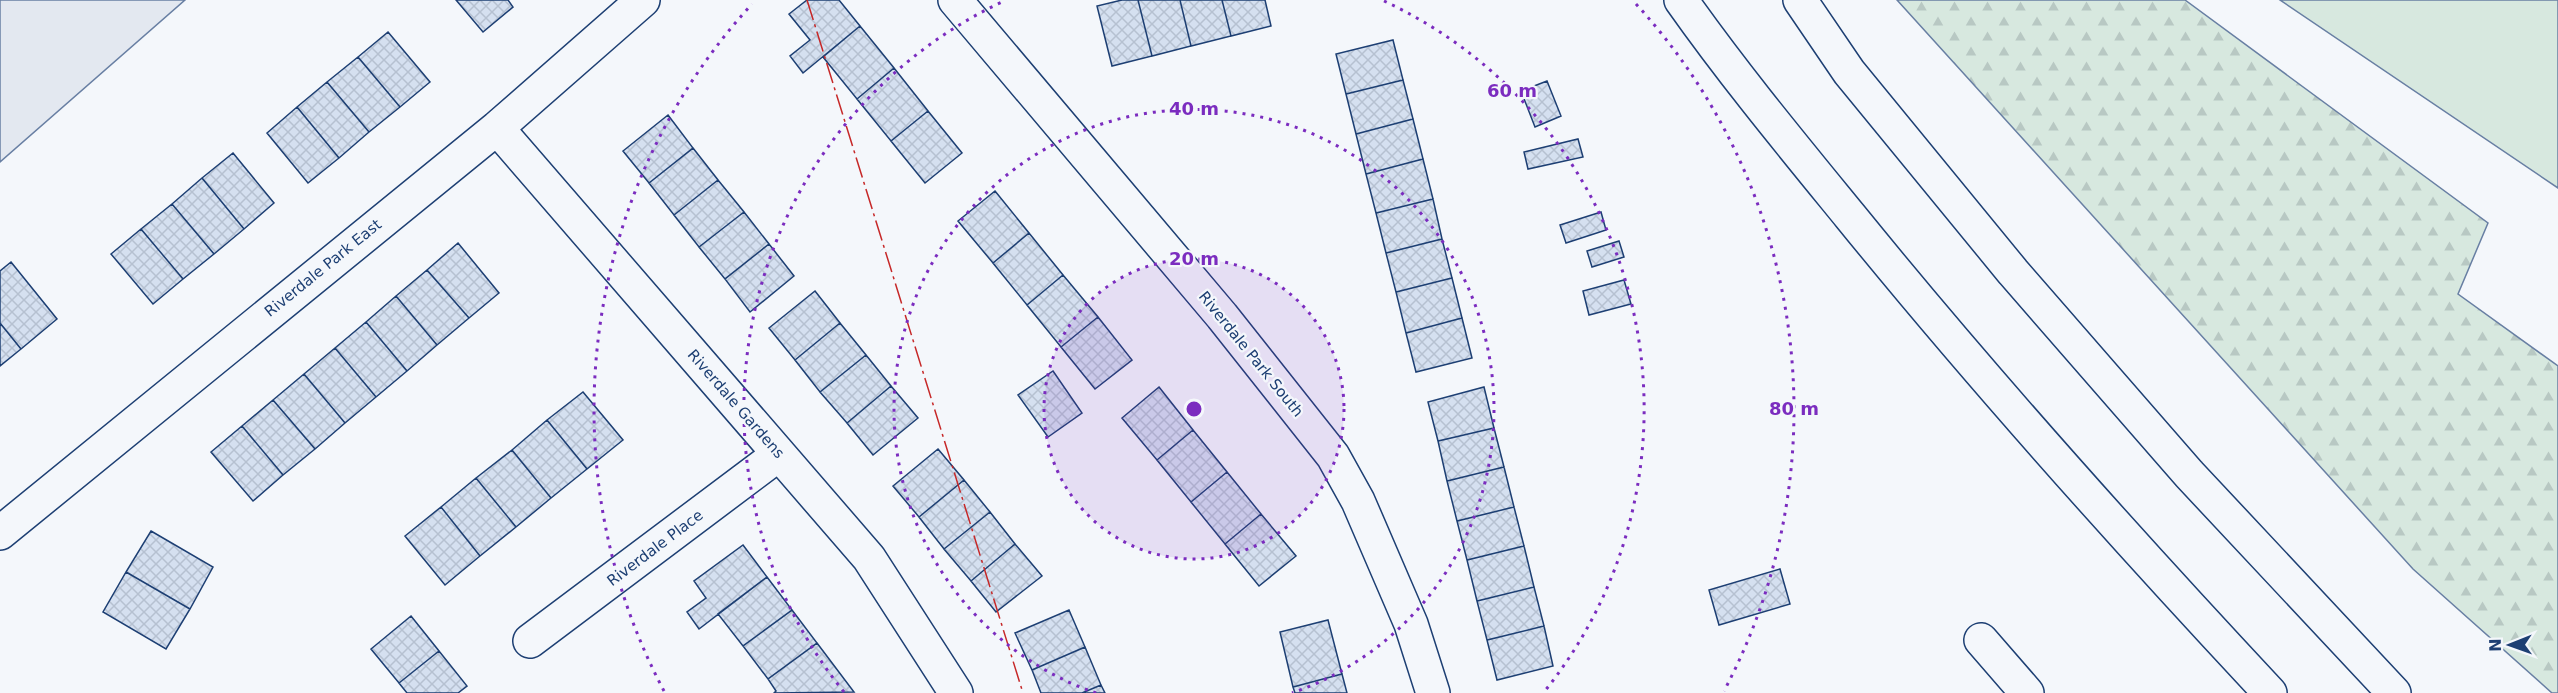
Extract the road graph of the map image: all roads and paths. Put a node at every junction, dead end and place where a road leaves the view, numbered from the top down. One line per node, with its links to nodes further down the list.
1 (643, 0): 5 (main road, Riverdale Park East)
2 (955, 0): 11 (main road, Riverdale Park South)
3 (1681, 0): 13 (main road)
4 (1800, 0): 14 (main road)
5 (497, 128): 6 (main road, Riverdale Gardens); 7 (main road, Riverdale Park East)
6 (779, 454): 9 (main road, Riverdale Place); 10 (main road, Riverdale Gardens)
7 (0, 533)
8 (1981, 640): 12 (main road)
9 (530, 641)
10 (956, 693)
11 (1434, 693)
12 (2027, 693)
13 (2270, 693)
14 (2394, 693)

